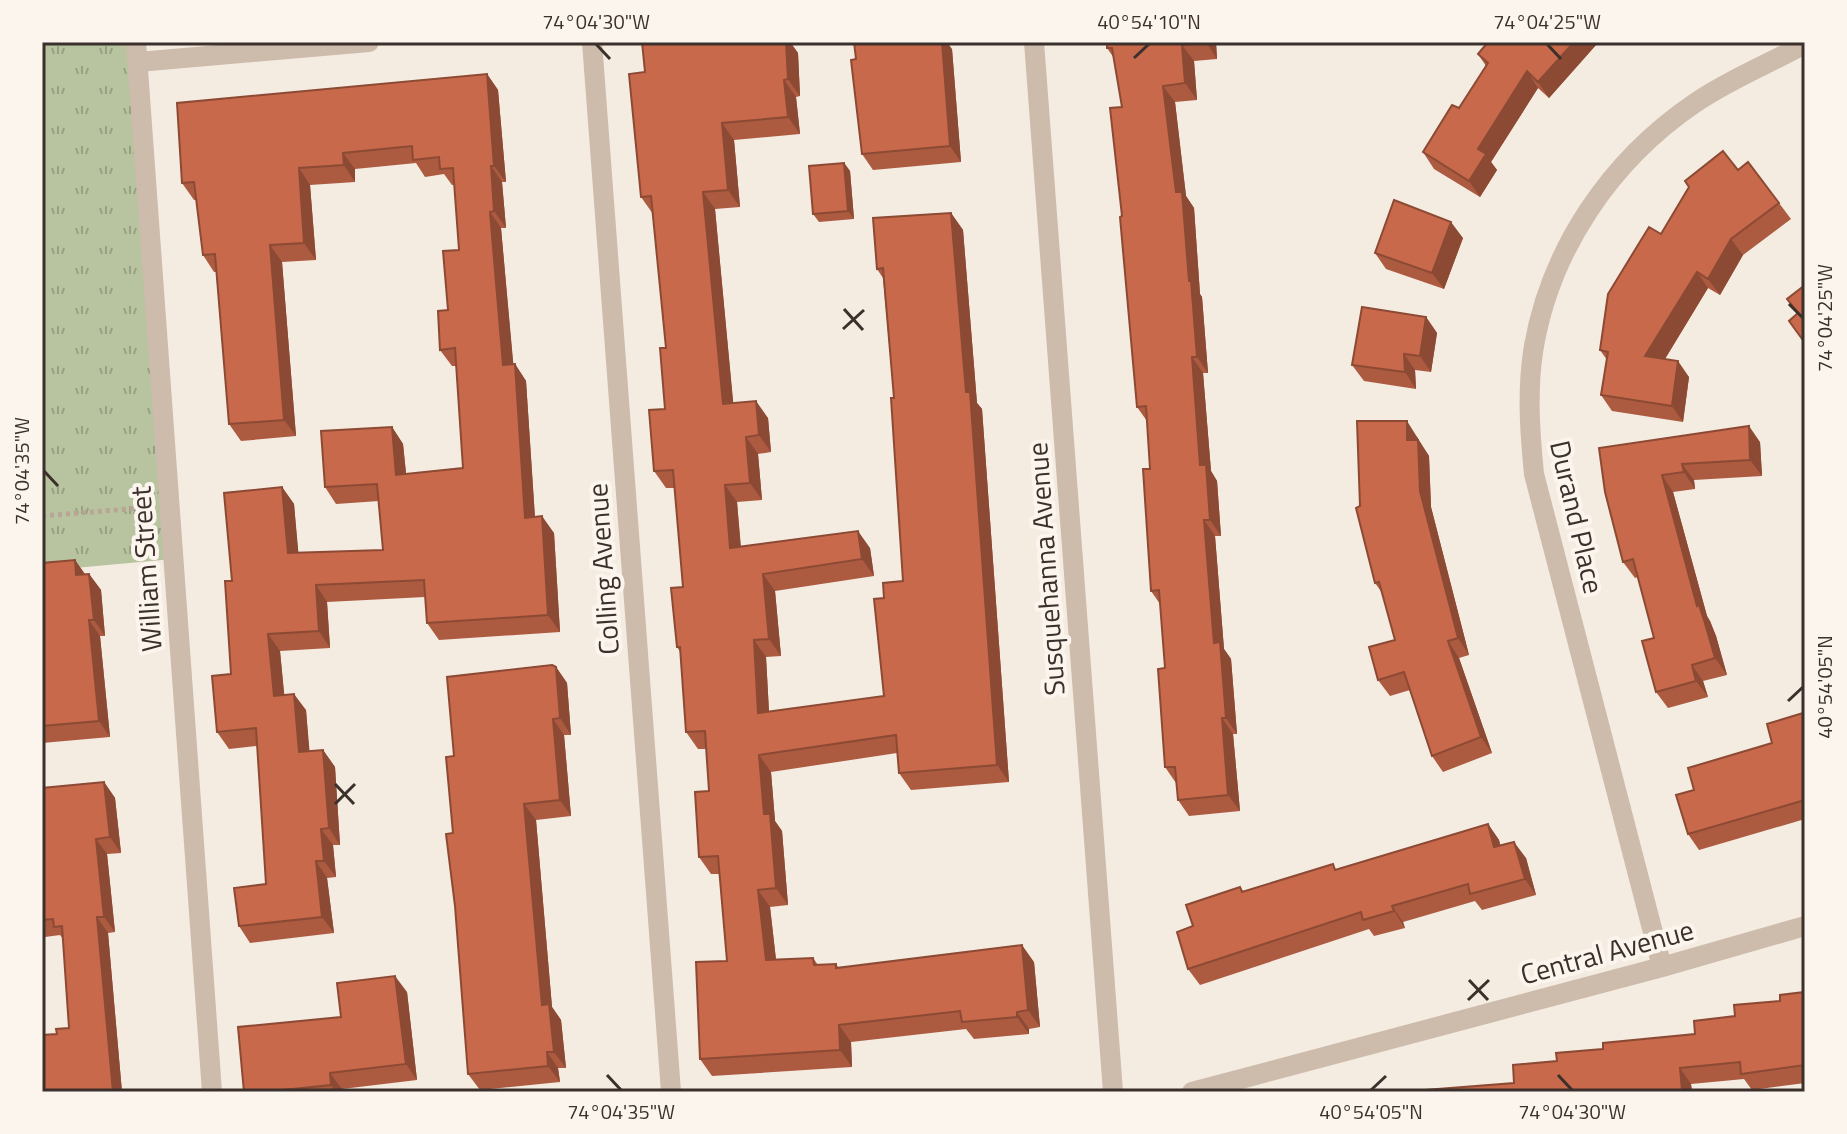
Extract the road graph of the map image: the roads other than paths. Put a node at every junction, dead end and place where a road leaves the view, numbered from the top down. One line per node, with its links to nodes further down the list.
1 (369, 42): 5 (street)
2 (592, 42): 9 (street, Colling Avenue)
3 (1034, 42): 10 (street, Susquehanna Avenue)
4 (1803, 45): 7 (street, Durand Place)
5 (137, 52): 8 (street, William Street)
6 (1805, 926): 7 (street, Central Avenue)
7 (1662, 967): 11 (street, Central Avenue)
8 (212, 1092)
9 (671, 1092)
10 (1113, 1092)
11 (1192, 1092)

